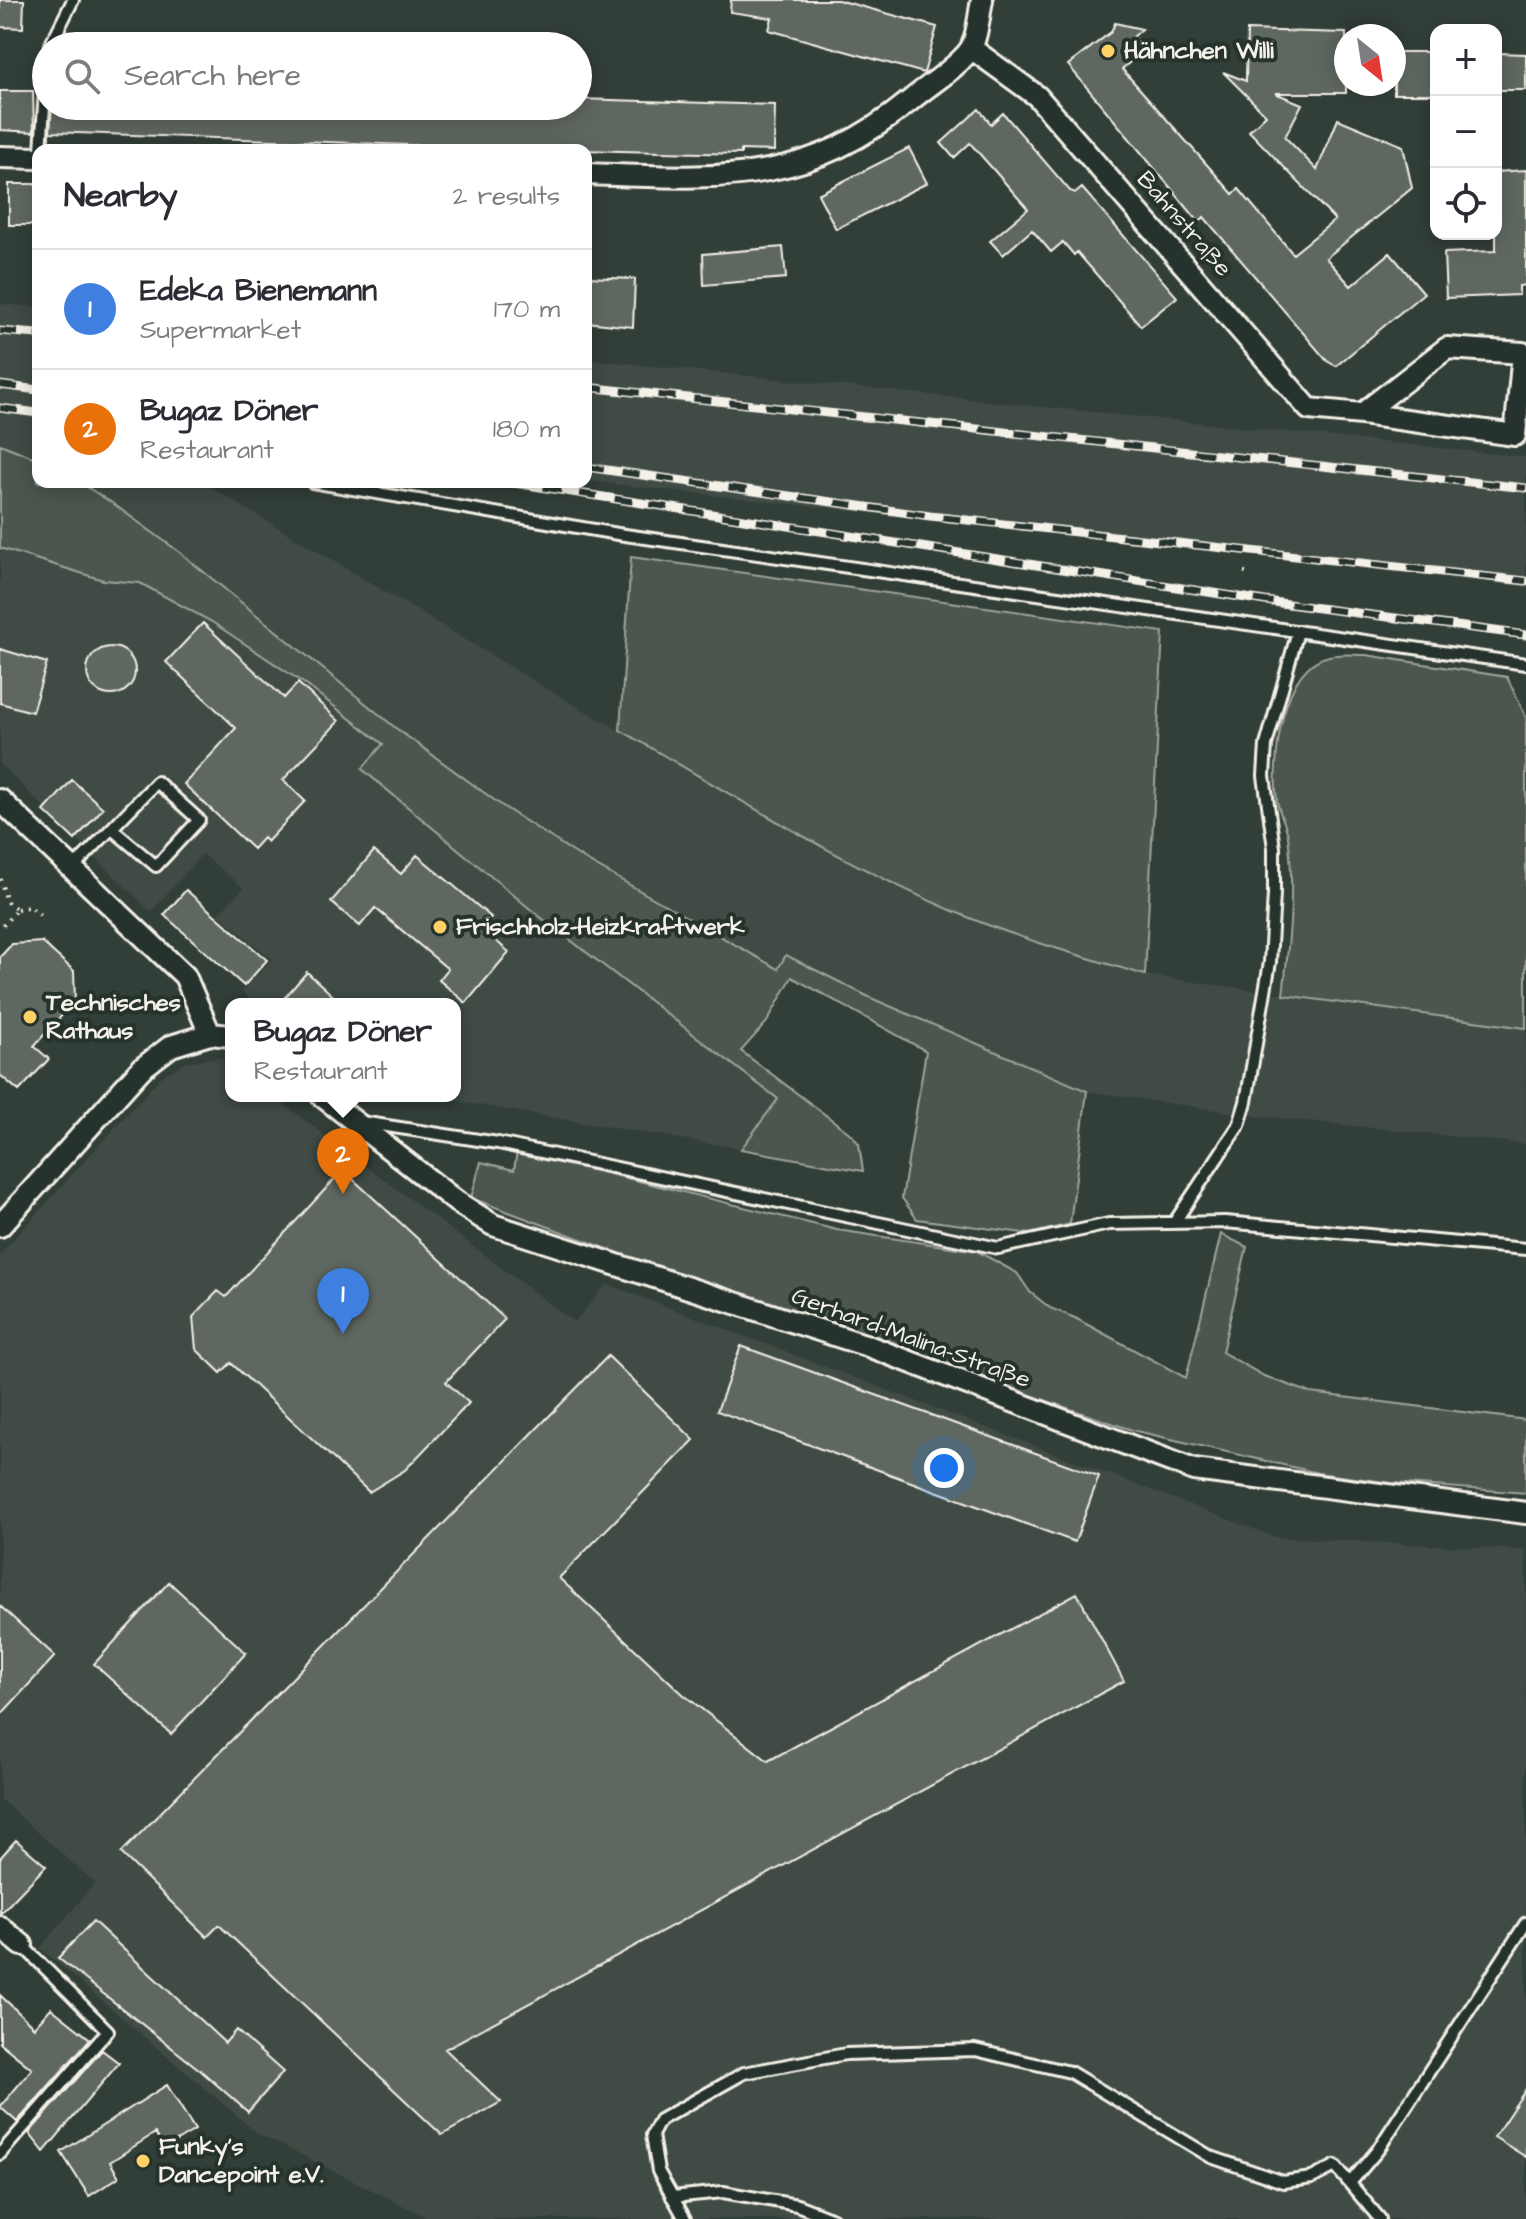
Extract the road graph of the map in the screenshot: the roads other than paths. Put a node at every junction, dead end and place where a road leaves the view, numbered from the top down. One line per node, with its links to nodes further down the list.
1 (73, 0): 3 (lane)
2 (982, 0): 4 (street)
3 (57, 32)
4 (971, 48): 9 (street); 11 (street, Bahnstraße)
5 (43, 120): 6 (lane)
6 (41, 144)
7 (0, 157): 8 (street)
8 (32, 158)
9 (592, 174)
10 (1524, 352): 11 (street, Bahnstraße); 11 (street, Bahnstraße)
11 (1362, 414)
12 (347, 488): 13 (lane)
13 (1298, 631): 14 (lane); 21 (lane)
14 (1526, 664)
15 (0, 800): 17 (street)
16 (112, 829): 16 (lane); 17 (lane)
17 (72, 869): 18 (street)
18 (221, 1035): 22 (street)
19 (329, 1102): 20 (street, Gerhard-Malina-Straße)
20 (349, 1120): 21 (lane); 24 (street, Gerhard-Malina-Straße)
21 (1174, 1223): 23 (lane)
22 (0, 1226)
23 (1526, 1249)
24 (1526, 1513)
25 (1526, 1923): 29 (lane)
26 (0, 1927): 27 (street)
27 (22, 1945): 28 (lane)
28 (0, 2154)
29 (1350, 2183): 30 (lane); 33 (lane)
30 (672, 2197): 31 (lane); 32 (lane)
31 (685, 2219)
32 (833, 2219)
33 (1380, 2219)

